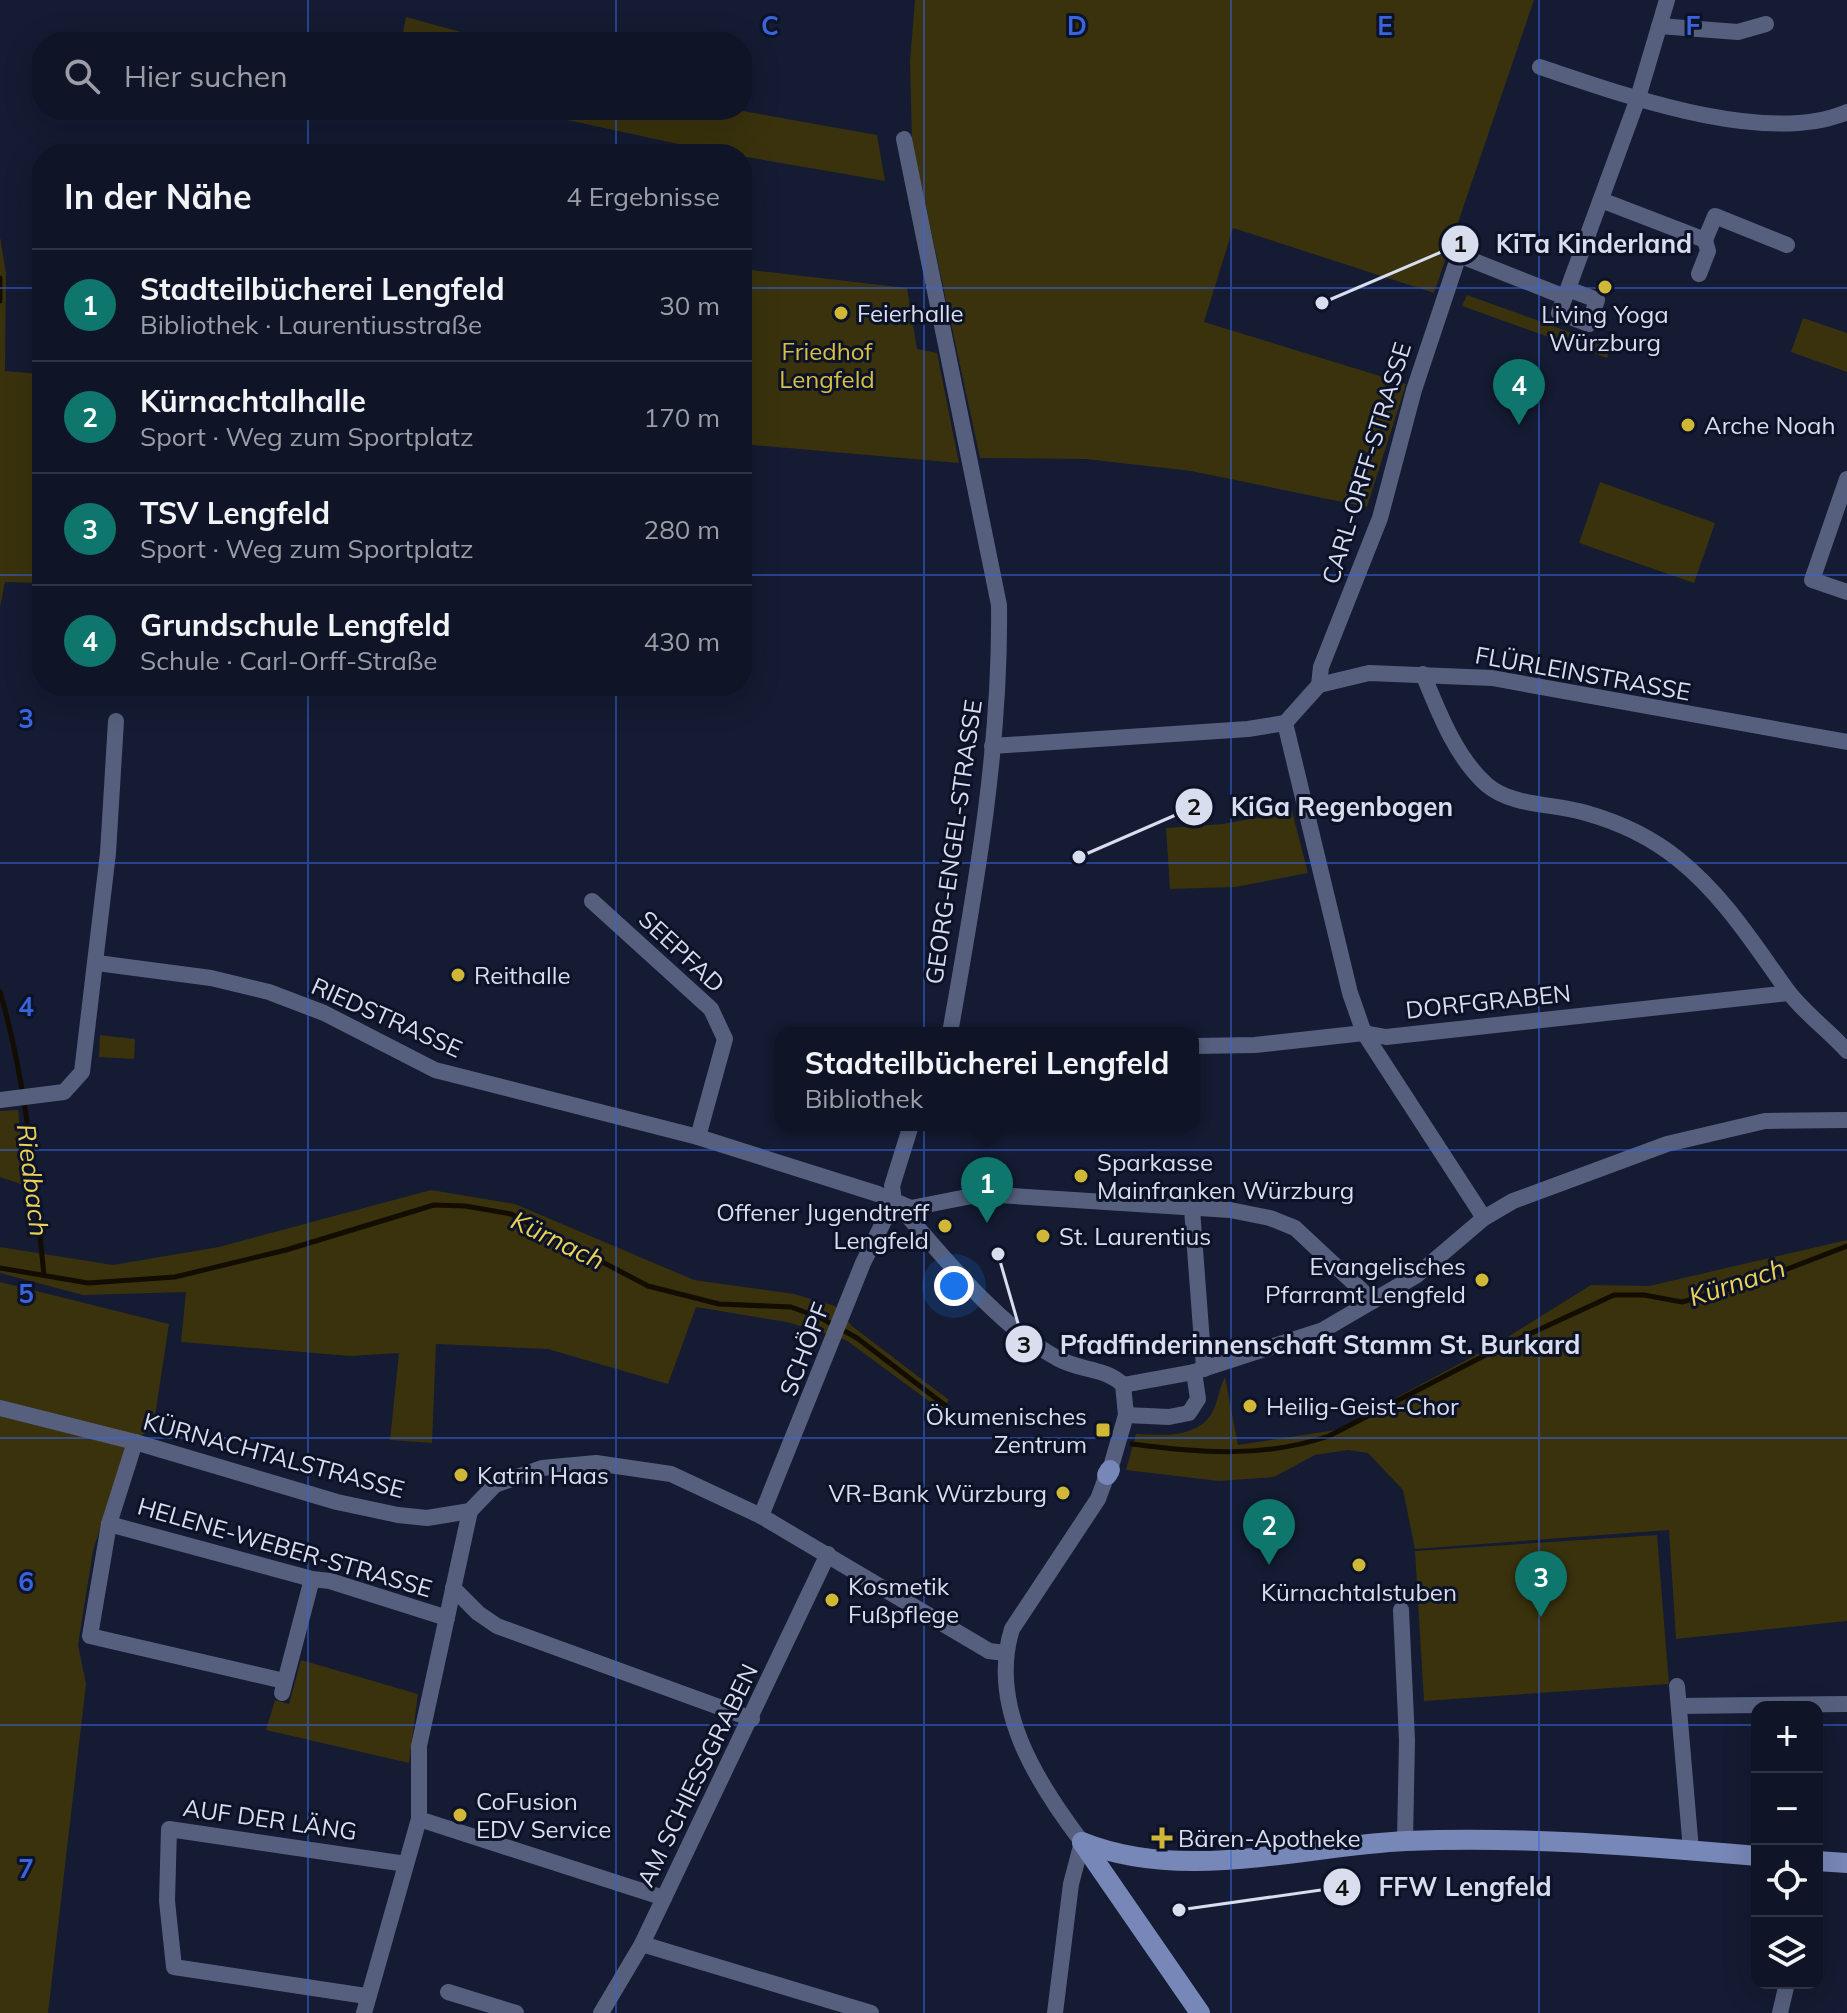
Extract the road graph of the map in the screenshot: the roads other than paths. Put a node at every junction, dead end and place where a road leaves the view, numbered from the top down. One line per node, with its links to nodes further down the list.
1 (1667, 0): 3 (street)
2 (1766, 24): 3 (street)
3 (1659, 26): 5 (street)
4 (1540, 67): 5 (street)
5 (1637, 101): 6 (street); 8 (street)
6 (1847, 112)
7 (904, 139): 19 (street, GEORG-ENGEL-STRASSE)
8 (1601, 200): 9 (street); 15 (street, CARL-ORFF-STRASSE)
9 (1705, 240): 10 (street); 11 (street)
10 (1787, 245)
11 (1699, 274)
12 (1847, 479): 13 (street)
13 (1847, 592)
14 (1423, 674): 15 (street, FLÜRLEINSTRASSE); 18 (street, FLÜRLEINSTRASSE); 22 (street)
15 (1319, 685): 17 (street)
16 (116, 721): 21 (street)
17 (1285, 723): 19 (street); 24 (street)
18 (1847, 742)
19 (992, 746): 23 (street, GEORG-ENGEL-STRASSE)
20 (592, 901): 30 (street, SEEPFAD)
21 (97, 963): 27 (street); 30 (street, RIEDSTRASSE)
22 (1789, 993): 24 (street, DORFGRABEN); 26 (street)
23 (951, 1027)
24 (1364, 1033): 25 (street, DORFGRABEN); 33 (street)
25 (1199, 1046)
26 (1847, 1051)
27 (0, 1100)
28 (1847, 1120): 33 (street)
29 (909, 1131): 31 (street)
30 (698, 1137): 31 (street, RIEDSTRASSE)
31 (894, 1201): 32 (street, RIEDSTRASSE); 36 (street); 41 (street, SCHÖPF)
32 (1192, 1209): 34 (street, RIEDSTRASSE); 35 (street)
33 (1484, 1218): 34 (street)
34 (1373, 1301): 35 (street)
35 (1199, 1370): 36 (street); 38 (street)
36 (1123, 1385): 38 (street)
37 (0, 1408): 39 (street, KÜRNACHTALSTRASSE)
38 (1126, 1415): 48 (street)
39 (135, 1442): 40 (street, KÜRNACHTALSTRASSE); 42 (street)
40 (470, 1511): 41 (street); 45 (street)
41 (761, 1516): 43 (street)
42 (109, 1524): 44 (street, HELENE-WEBER-STRASSE); 44 (street)
43 (828, 1554): 48 (street); 52 (street, AM SCHIESSGRABEN)
44 (312, 1579): 47 (street, HELENE-WEBER-STRASSE)
45 (453, 1588): 47 (street); 52 (street)
46 (1401, 1610): 54 (street)
47 (447, 1618): 53 (street)
48 (1005, 1653): 55 (street)
49 (1677, 1686): 51 (street)
50 (1847, 1704): 51 (street)
51 (1679, 1706): 56 (street)
52 (752, 1719): 63 (street, AM SCHIESSGRABEN)
53 (419, 1819): 60 (street); 63 (street)
54 (1405, 1841): 56 (street); 57 (street)
55 (1082, 1842): 57 (street); 62 (street); 71 (street)
56 (1691, 1850): 58 (street)
57 (1129, 1854): 62 (street)
58 (1751, 1855)
59 (1847, 1863): 61 (street)
60 (406, 1864): 67 (street); 67 (street, AUF DER LÄNG)
61 (1823, 1864)
62 (1117, 1891): 72 (street)
63 (664, 1898): 64 (street, AM SCHIESSGRABEN)
64 (642, 1944): 69 (street, AM SCHIESSGRABEN); 70 (street)
65 (1786, 1989): 73 (street)
66 (448, 1992): 68 (street)
67 (365, 2005)
68 (516, 2013)
69 (601, 2013)
70 (871, 2013)
71 (1055, 2013)
72 (1200, 2013)
73 (1780, 2013)

